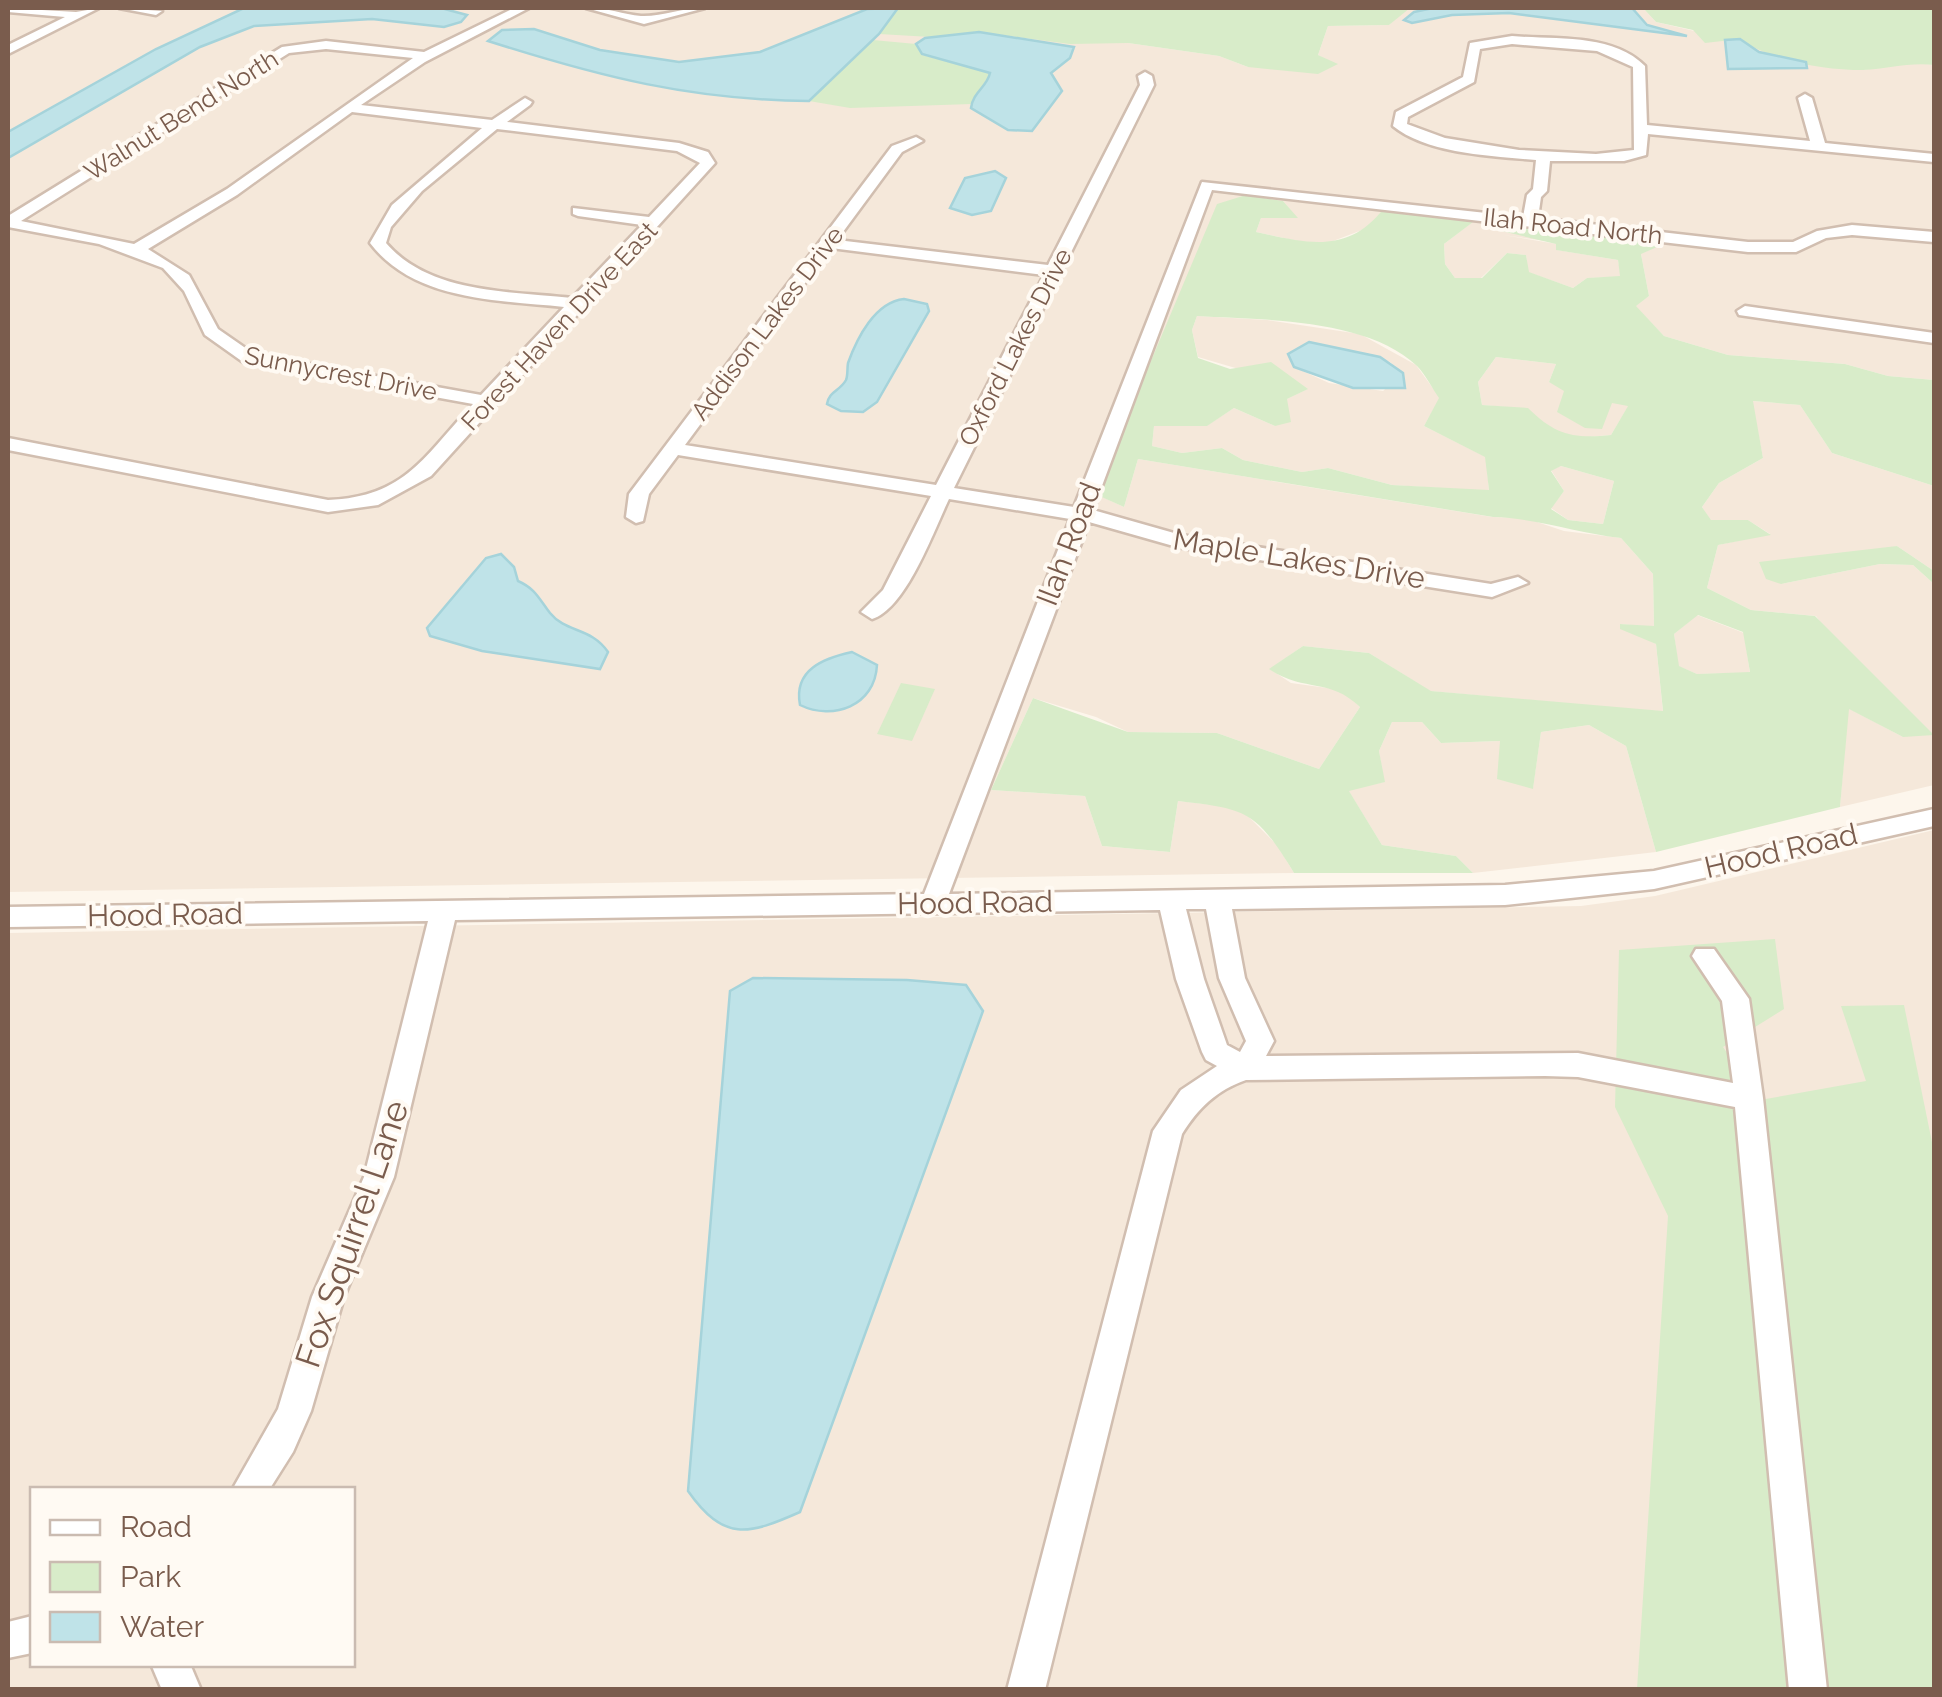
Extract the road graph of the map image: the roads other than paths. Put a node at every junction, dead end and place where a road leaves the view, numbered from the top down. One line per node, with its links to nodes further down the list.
1 (8, 8): 8 (street)
2 (93, 8): 8 (street)
3 (125, 8): 7 (street)
4 (523, 8): 10 (street)
5 (592, 8): 6 (street)
6 (699, 8)
7 (156, 10)
8 (73, 14): 9 (street)
9 (8, 50)
10 (426, 56): 14 (street); 24 (street, Walnut Bend North)
11 (1145, 76): 31 (street, Oxford Lakes Drive)
12 (1805, 98): 18 (street)
13 (526, 102): 15 (street)
14 (354, 108): 15 (street); 30 (street)
15 (496, 125): 25 (street, Forest Haven Drive East); 32 (street)
16 (1643, 129): 18 (street); 19 (street); 19 (street)
17 (916, 141): 29 (street, Addison Lakes Drive)
18 (1820, 147): 20 (street)
19 (1544, 154): 22 (street)
20 (1934, 158)
21 (1208, 185): 26 (street, Ilah Road North); 39 (street, Ilah Road)
22 (1540, 191): 26 (street); 27 (street)
23 (578, 211): 25 (street)
24 (8, 222): 30 (street, Sunnycrest Drive)
25 (655, 222): 32 (street, Forest Haven Drive East)
26 (1530, 222): 27 (street, Ilah Road North)
27 (1552, 224): 28 (street, Ilah Road North)
28 (1934, 238)
29 (827, 243): 31 (street); 37 (street, Addison Lakes Drive)
30 (133, 251): 35 (street, Sunnycrest Drive)
31 (1054, 271): 38 (street, Oxford Lakes Drive)
32 (577, 304): 35 (street, Forest Haven Drive East)
33 (1746, 311): 34 (street)
34 (1934, 338)
35 (486, 400): 36 (street, Forest Haven Drive East)
36 (8, 444)
37 (673, 449): 38 (street, Maple Lakes Drive); 40 (street, Addison Lakes Drive)
38 (943, 491): 39 (street, Maple Lakes Drive); 42 (street, Oxford Lakes Drive)
39 (1081, 514): 41 (street, Maple Lakes Drive); 46 (street, Ilah Road)
40 (636, 517)
41 (1518, 584)
42 (872, 612)
43 (1934, 818): 45 (street, Hood Road)
44 (1171, 900): 45 (street, Hood Road); 46 (street, Hood Road); 51 (street)
45 (1217, 900): 50 (street)
46 (933, 903): 47 (street, Hood Road)
47 (444, 910): 48 (street, Hood Road); 54 (street, Fox Squirrel Lane)
48 (8, 918)
49 (1705, 956): 53 (street)
50 (1232, 978): 51 (street); 52 (street)
51 (1190, 979): 52 (street)
52 (1246, 1068): 53 (street); 57 (street)
53 (1749, 1098): 58 (street)
54 (251, 1487)
55 (171, 1667): 56 (street)
56 (182, 1690)
57 (1026, 1690)
58 (1808, 1690)

